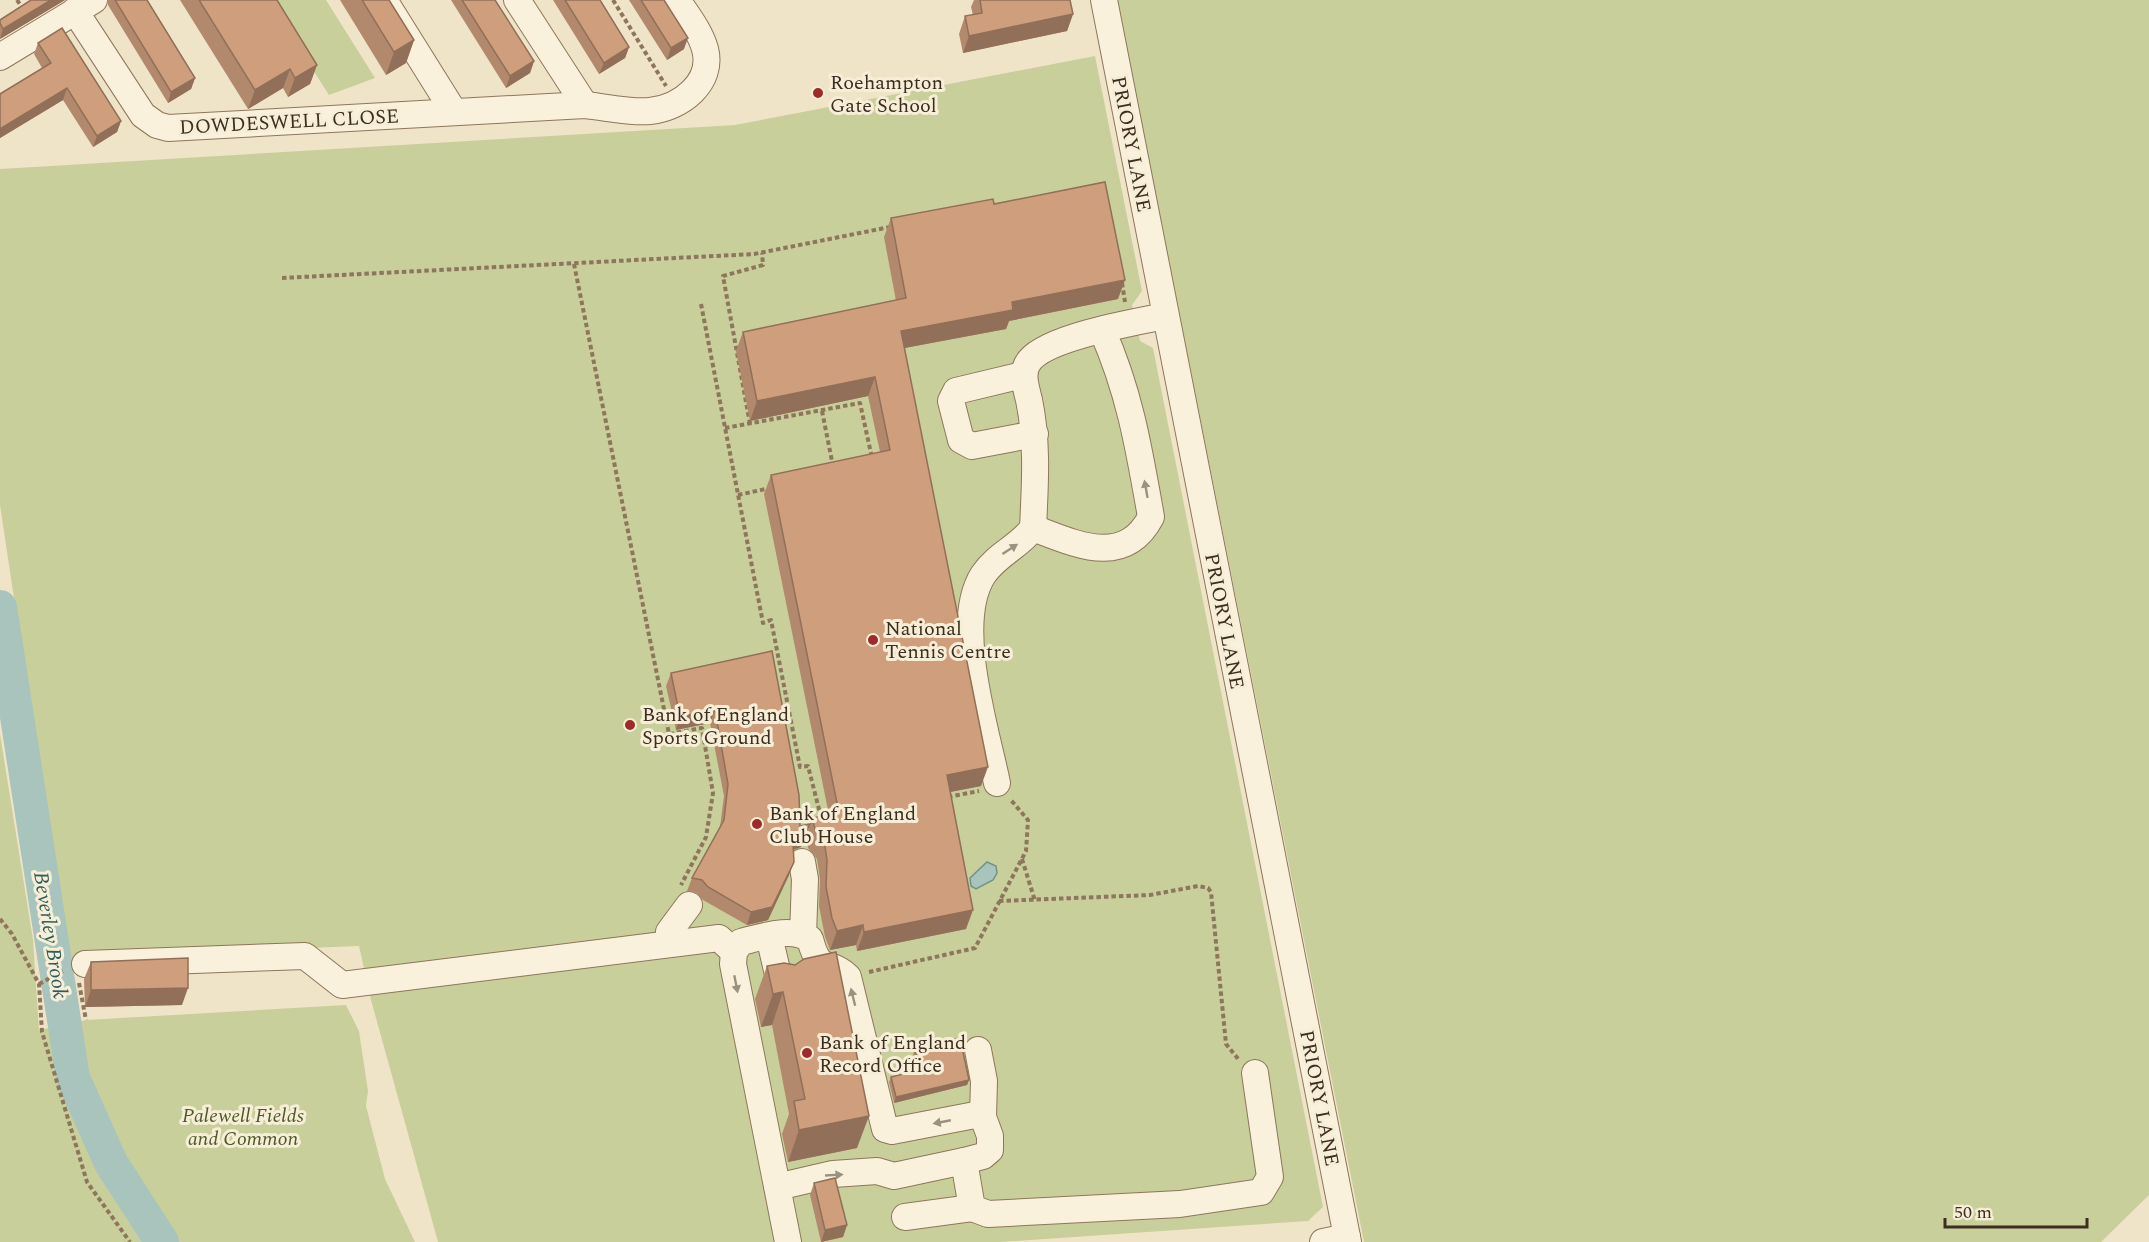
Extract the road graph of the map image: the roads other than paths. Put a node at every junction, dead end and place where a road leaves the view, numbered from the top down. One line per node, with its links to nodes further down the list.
1 (384, 0): 8 (street)
2 (517, 0): 7 (street)
3 (677, 0): 7 (street, DOWDESWELL CLOSE)
4 (1104, 0): 9 (street, PRIORY LANE)
5 (84, 6): 6 (street, DOWDESWELL CLOSE); 8 (street, DOWDESWELL CLOSE)
6 (0, 57)
7 (585, 105): 8 (street, DOWDESWELL CLOSE)
8 (454, 112)
9 (1165, 316): 10 (street); 30 (street, PRIORY LANE)
10 (1102, 330): 11 (street); 13 (street, one-way to 10)
11 (1023, 375): 12 (street); 12 (street)
12 (1035, 434): 13 (street)
13 (1033, 528): 14 (street, one-way to 13)
14 (997, 783)
15 (802, 862): 17 (street)
16 (689, 905): 19 (street)
17 (803, 935): 18 (street); 25 (street, one-way to 17)
18 (769, 936): 20 (street); 22 (street)
19 (670, 943): 20 (street); 21 (street)
20 (734, 952): 27 (street, one-way to 27)
21 (78, 970)
22 (780, 983)
23 (978, 1050): 25 (street)
24 (1255, 1073): 28 (street)
25 (983, 1117): 26 (street)
26 (964, 1161): 27 (street, one-way to 26); 28 (street)
27 (777, 1188): 31 (street)
28 (972, 1208): 29 (street)
29 (905, 1217)
30 (1348, 1240): 32 (street)
31 (788, 1242)
32 (1323, 1242)

